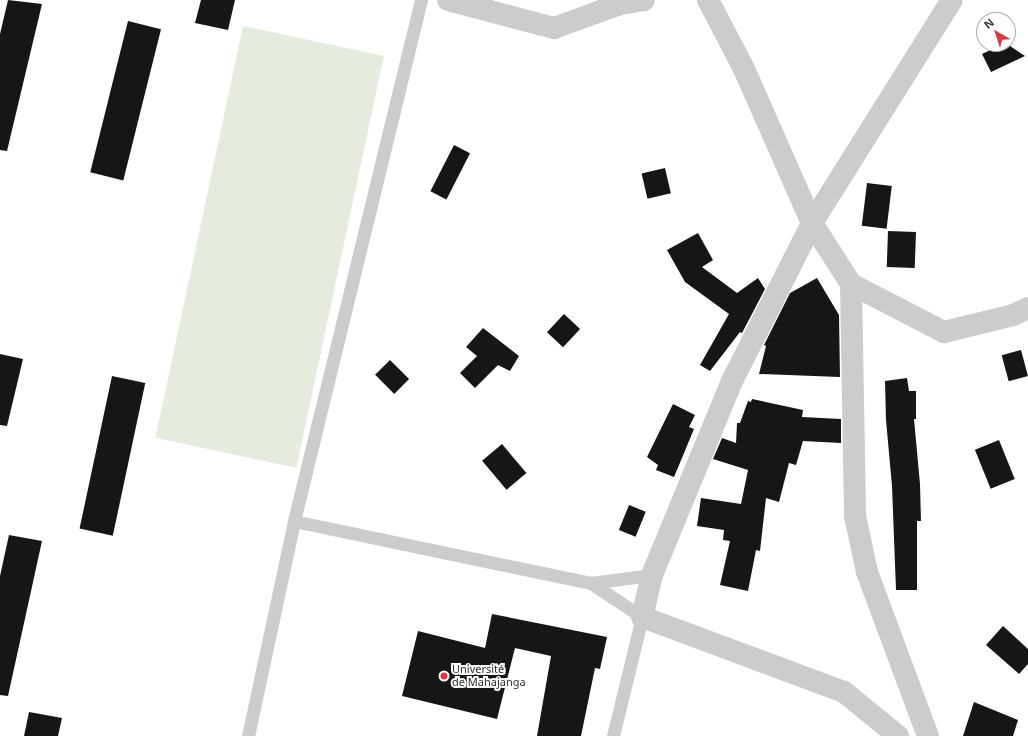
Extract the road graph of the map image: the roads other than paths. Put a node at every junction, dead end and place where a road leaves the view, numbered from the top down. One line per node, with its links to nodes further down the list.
1 (421, 0): 9 (lane)
2 (448, 0): 3 (street)
3 (644, 0)
4 (708, 0): 6 (street)
5 (952, 0): 6 (street)
6 (812, 223): 7 (street); 10 (street)
7 (851, 284): 8 (street); 16 (street)
8 (1028, 308)
9 (294, 521): 11 (lane); 13 (lane)
10 (652, 575): 11 (lane); 12 (street)
11 (591, 583): 12 (lane)
12 (642, 617): 14 (lane); 15 (street)
13 (248, 736)
14 (613, 736)
15 (898, 736)
16 (928, 736)

